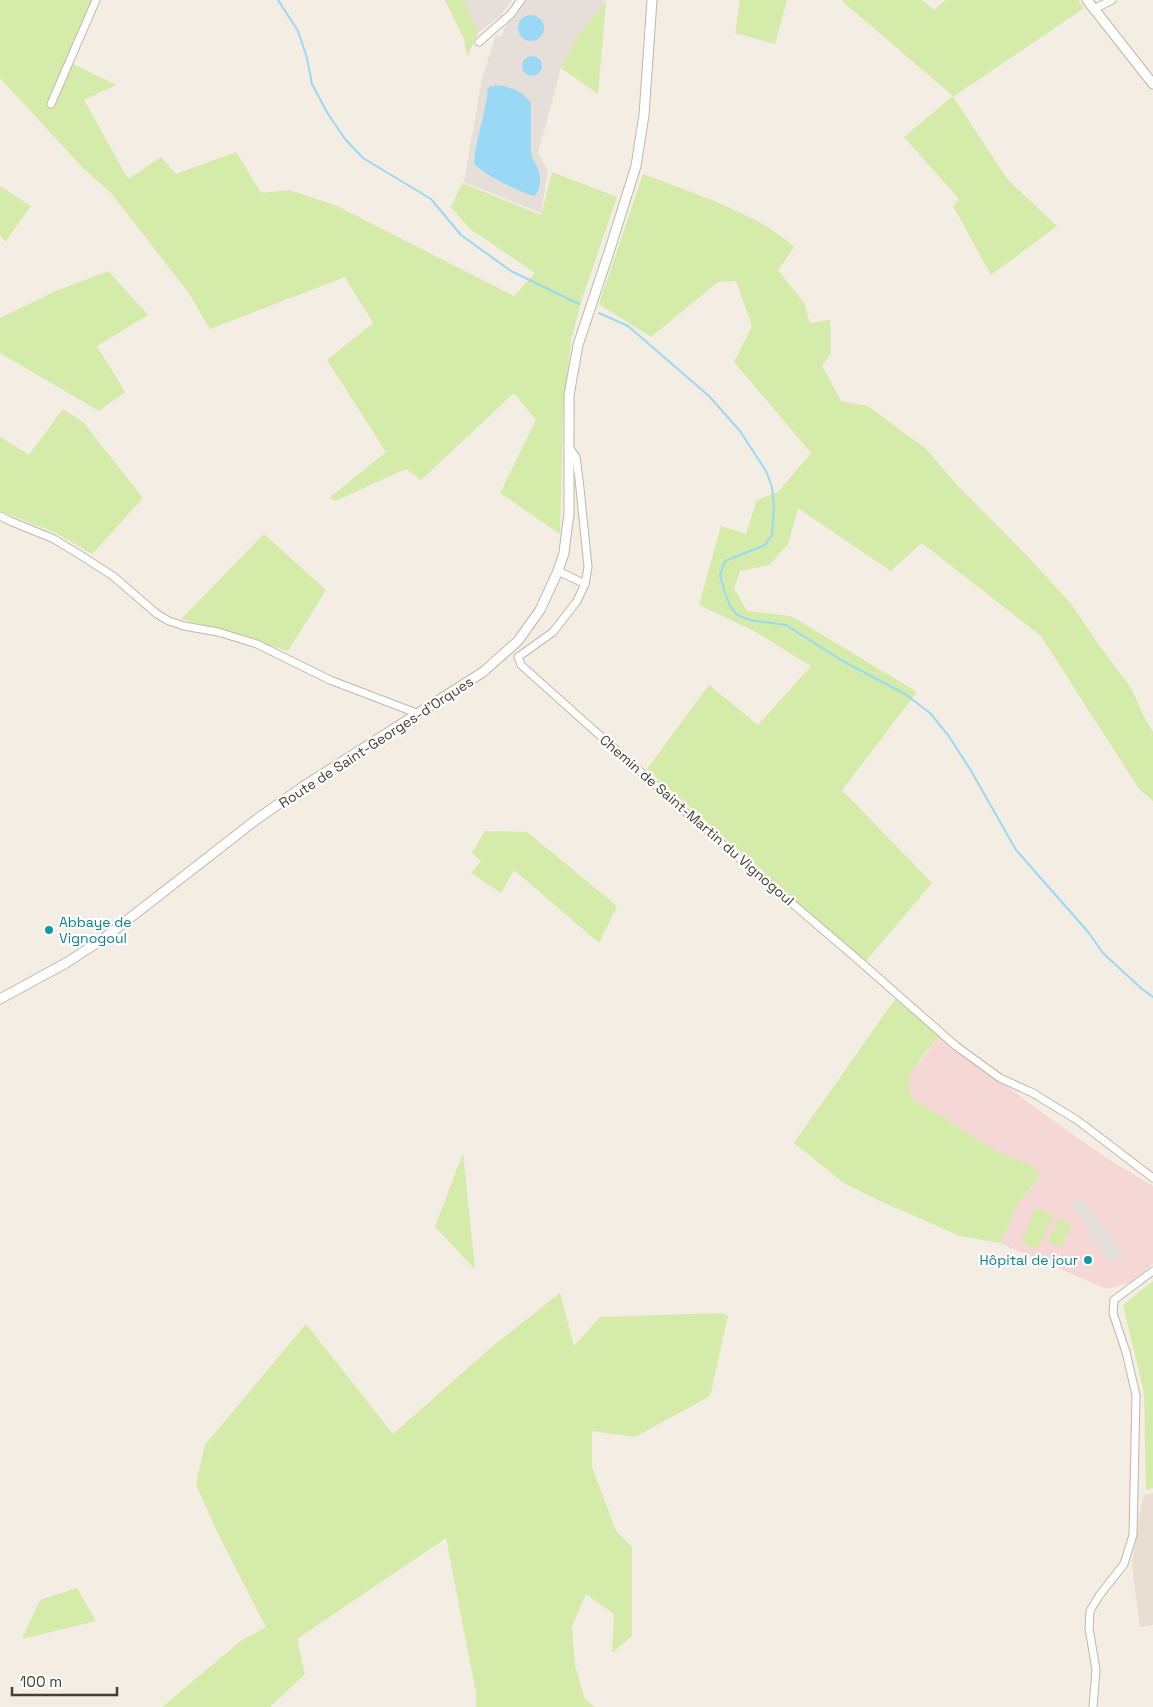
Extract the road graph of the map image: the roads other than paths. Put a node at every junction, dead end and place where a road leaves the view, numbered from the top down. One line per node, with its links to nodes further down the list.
1 (96, 0): 9 (street)
2 (521, 0): 7 (street)
3 (652, 0): 10 (street, Route de Saint-Georges-d'Orques)
4 (1087, 0): 6 (street)
5 (1112, 0): 6 (street)
6 (1094, 9): 8 (street)
7 (479, 42)
8 (1153, 84)
9 (51, 104)
10 (568, 446): 12 (street, Route de Saint-Georges-d'Orques); 13 (street, Chemin de Saint-Martin du Vignogoul)
11 (0, 516): 14 (street)
12 (558, 571): 13 (street); 14 (street, Route de Saint-Georges-d'Orques)
13 (585, 584): 16 (street, Chemin de Saint-Martin du Vignogoul)
14 (419, 714): 15 (street, Route de Saint-Georges-d'Orques)
15 (0, 999)
16 (1153, 1178)
17 (1153, 1271): 18 (street)
18 (1094, 1707)

